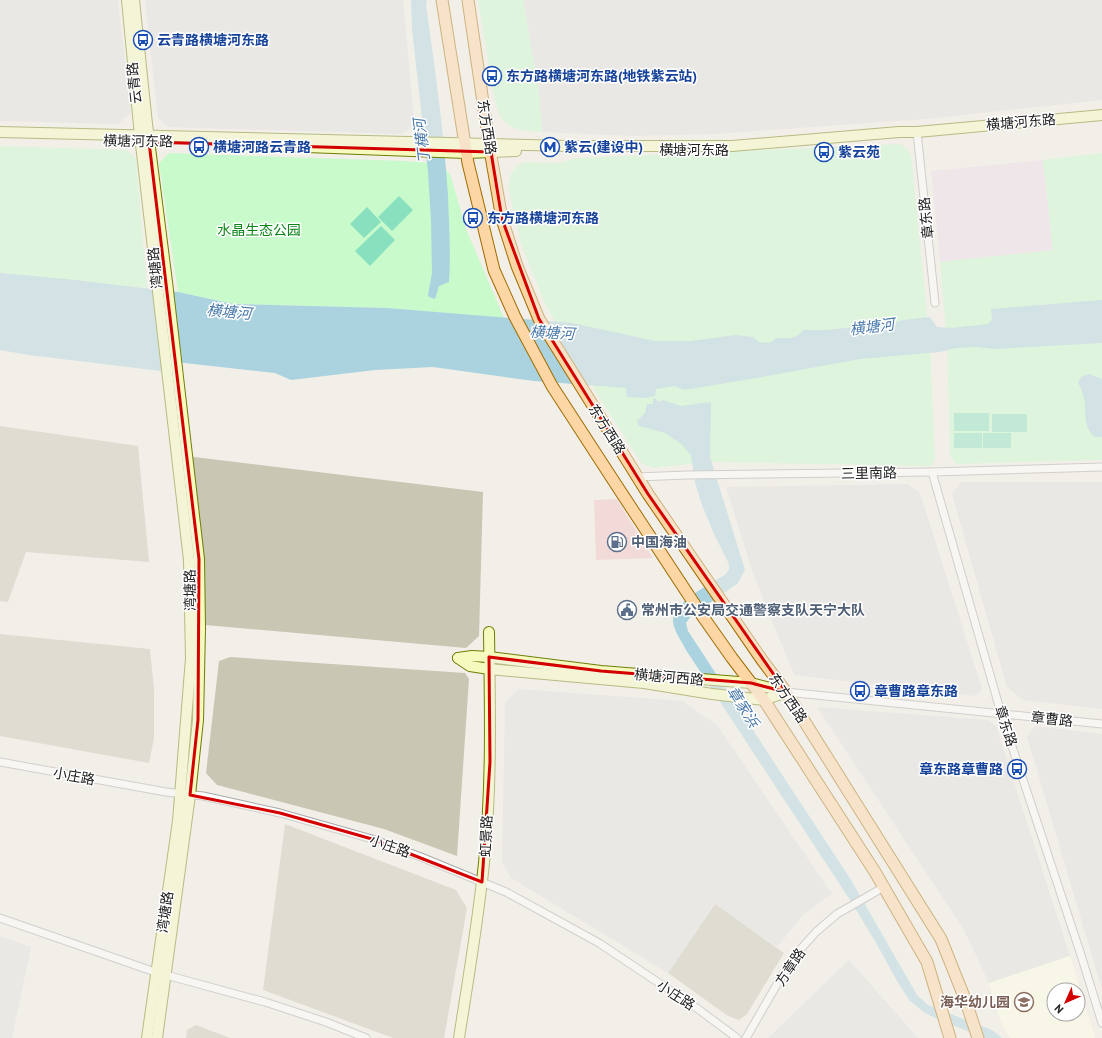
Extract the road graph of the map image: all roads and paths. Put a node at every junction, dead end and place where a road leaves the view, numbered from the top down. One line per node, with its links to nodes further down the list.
1 (127, 0): 9 (street, 云青路)
2 (134, 0): 9 (street, 云青路)
3 (442, 0): 10 (main road, 东方西路)
4 (468, 0): 11 (main road, 东方西路)
5 (1102, 115): 7 (street, 横塘河东路)
6 (0, 132): 9 (street, 横塘河东路)
7 (917, 132): 11 (street, 横塘河东路); 13 (street, 章东路)
8 (0, 139): 9 (street, 横塘河东路)
9 (145, 139): 10 (street, 横塘河东路); 12 (street, 湾塘路)
10 (466, 148): 11 (street, 横塘河东路); 20 (main road, 东方西路)
11 (490, 148): 16 (main road, 东方西路)
12 (162, 282): 26 (street, 湾塘路); 26 (street)
13 (935, 303)
14 (1102, 467): 15 (street, 三里南路)
15 (932, 472): 16 (street, 三里南路); 23 (street, 章东路)
16 (637, 477): 21 (main road, 东方西路)
17 (489, 632): 18 (street, 虹景路)
18 (489, 657): 19 (street, 虹景路); 19 (street, 横塘河西路); 20 (street, 横塘河西路)
19 (489, 669): 22 (street, 横塘河西路); 27 (street, 虹景路)
20 (751, 684): 21 (street, 横塘河西路); 22 (main road, 东方西路)
21 (786, 692): 22 (street, 横塘河西路); 23 (street, 章曹路); 39 (main road, 东方西路)
22 (764, 700): 28 (main road, 东方西路)
23 (1001, 713): 24 (street, 章曹路); 31 (street, 章东路)
24 (1102, 724)
25 (0, 762): 26 (street, 小庄路)
26 (185, 794): 27 (street, 小庄路); 30 (street, 湾塘路)
27 (482, 882): 36 (street, 虹景路); 37 (street, 小庄路)
28 (884, 888): 32 (main road, 东方西路); 38 (street, 方章路)
29 (0, 918): 30 (street)
30 (160, 974): 33 (street, 湾塘路); 34 (street); 35 (street)
31 (1102, 1023)
32 (948, 1034)
33 (147, 1038)
34 (157, 1038)
35 (366, 1038)
36 (459, 1038)
37 (737, 1038)
38 (746, 1038)
39 (978, 1038)

